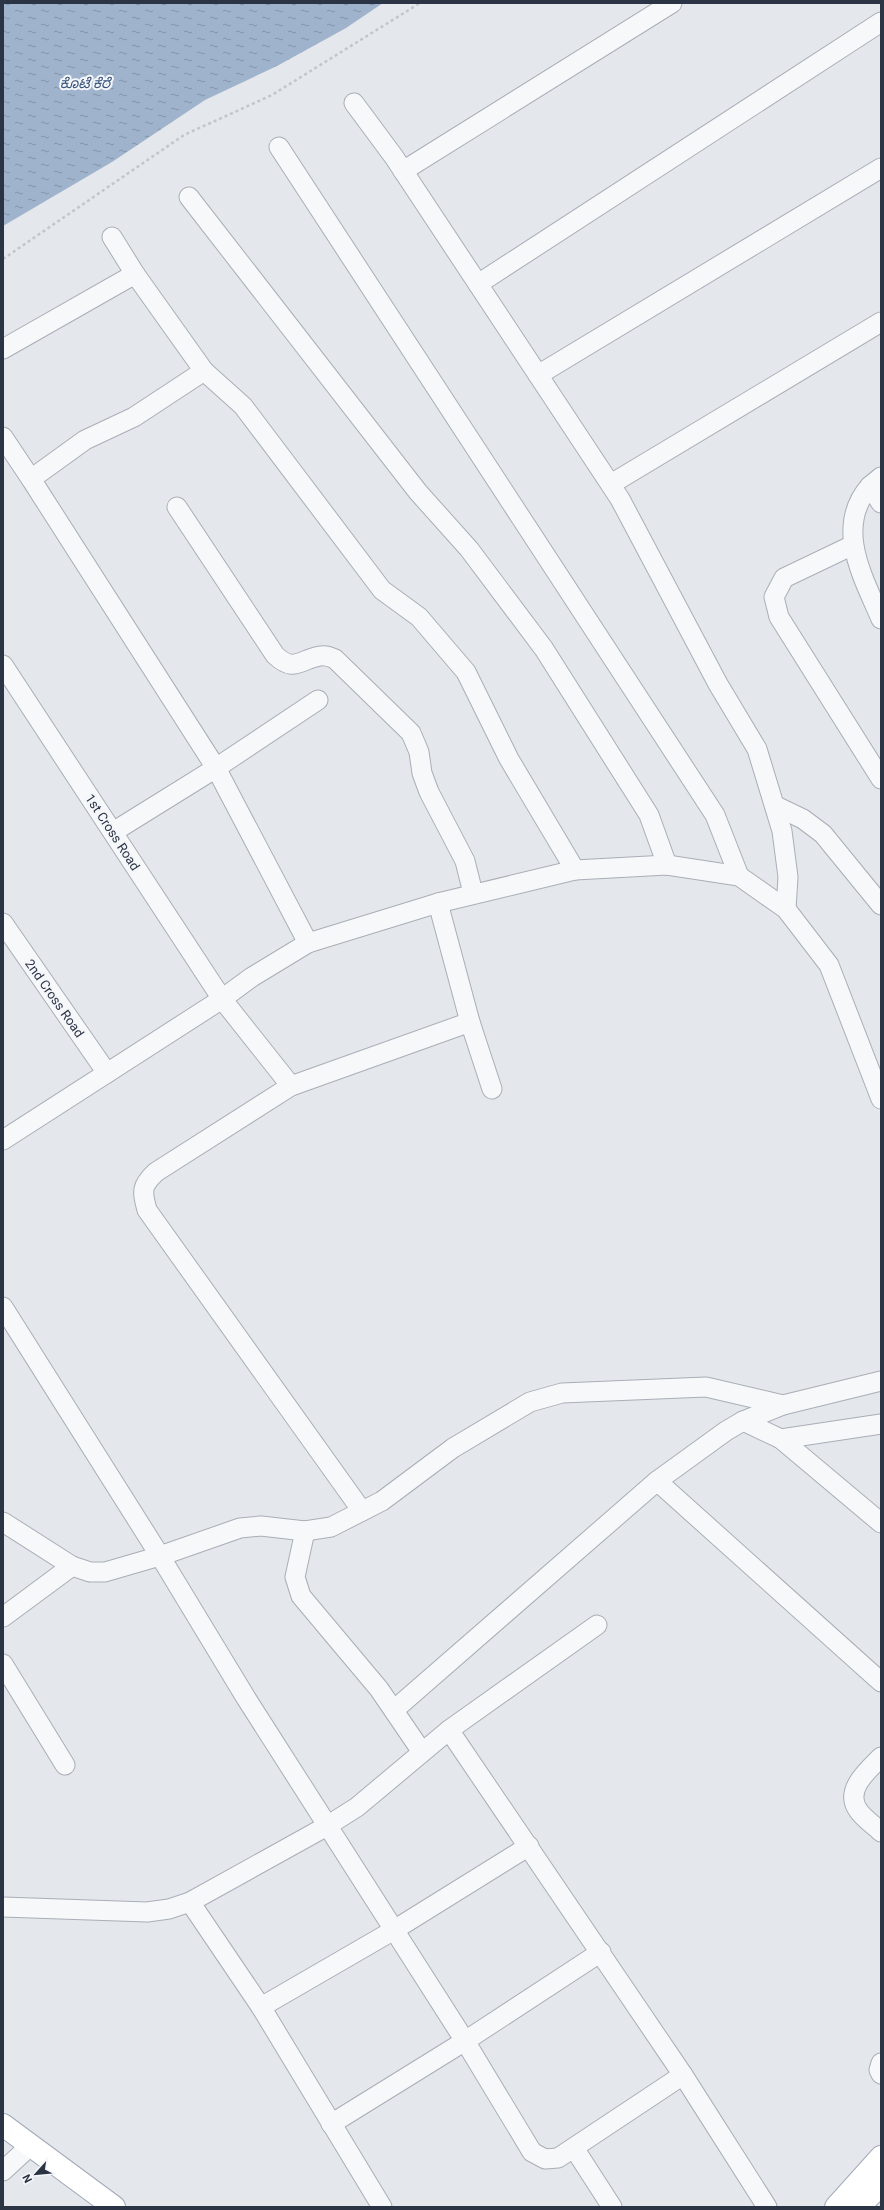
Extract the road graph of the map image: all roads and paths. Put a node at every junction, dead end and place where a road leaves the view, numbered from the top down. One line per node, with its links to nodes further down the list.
1 (420, 3): 10 (path)
2 (672, 3): 7 (street)
3 (881, 22): 12 (street)
4 (354, 103): 7 (street)
5 (279, 147): 33 (street)
6 (881, 168): 16 (street)
7 (403, 171): 12 (street)
8 (188, 197): 31 (street)
9 (112, 237): 11 (street)
10 (3, 259)
11 (135, 274): 14 (street); 15 (street)
12 (478, 284): 16 (street)
13 (881, 322): 20 (street)
14 (3, 349)
15 (204, 371): 18 (street); 32 (street)
16 (538, 375): 20 (street)
17 (3, 437): 18 (street)
18 (31, 479): 27 (street)
19 (875, 482): 21 (street); 23 (street)
20 (610, 484): 29 (street)
21 (881, 503)
22 (177, 507): 34 (street)
23 (853, 545): 24 (street); 28 (street)
24 (881, 619)
25 (3, 665): 30 (street, 1st Cross Road)
26 (318, 700): 27 (street)
27 (216, 768): 30 (street); 39 (street)
28 (881, 779)
29 (776, 806): 36 (street); 37 (street)
30 (113, 832): 40 (street, 1st Cross Road)
31 (667, 864): 32 (street); 33 (street)
32 (575, 870): 34 (street)
33 (739, 876): 37 (street)
34 (473, 893): 35 (street)
35 (438, 903): 39 (street); 41 (street)
36 (881, 905)
37 (786, 909): 42 (street)
38 (3, 923): 43 (street, 2nd Cross Road)
39 (308, 943): 40 (street)
40 (222, 999): 43 (street); 44 (street, 1st Cross Road)
41 (470, 1022): 44 (street); 45 (street)
42 (876, 1066): 46 (street)
43 (107, 1072): 47 (street)
44 (291, 1086): 55 (street)
45 (492, 1089)
46 (881, 1099)
47 (3, 1140)
48 (3, 1306): 59 (street)
49 (881, 1381): 50 (street)
50 (783, 1404): 51 (street); 55 (street)
51 (743, 1421): 53 (street); 54 (street)
52 (881, 1424): 53 (street)
53 (781, 1439): 57 (street)
54 (657, 1481): 64 (street); 65 (street)
55 (362, 1511): 58 (street)
56 (3, 1522): 60 (street)
57 (881, 1523)
58 (305, 1531): 59 (street); 65 (street)
59 (160, 1556): 60 (street); 70 (street)
60 (72, 1566): 61 (street)
61 (3, 1617)
62 (597, 1625): 66 (street)
63 (3, 1664): 69 (street)
64 (881, 1682)
65 (394, 1710): 67 (street)
66 (449, 1730): 67 (street); 72 (street)
67 (422, 1752): 70 (street)
68 (881, 1757): 71 (street)
69 (65, 1765)
70 (327, 1826): 73 (street); 75 (street)
71 (881, 1832)
72 (529, 1846): 75 (street); 76 (street)
73 (190, 1902): 74 (street); 77 (street)
74 (3, 1907)
75 (394, 1930): 77 (street); 78 (street)
76 (601, 1952): 78 (street); 81 (street)
77 (261, 2007): 82 (street)
78 (465, 2041): 82 (street); 85 (street)
79 (881, 2063): 80 (street)
80 (881, 2074)
81 (683, 2075): 85 (street); 92 (street)
82 (331, 2124): 90 (street)
83 (3, 2125): 84 (main road)
84 (31, 2145): 87 (street); 89 (main road)
85 (574, 2148): 91 (street)
86 (881, 2157): 93 (main road)
87 (3, 2171)
88 (881, 2184): 94 (main road)
89 (114, 2207)
90 (382, 2207)
91 (612, 2207)
92 (767, 2207)
93 (836, 2207)
94 (859, 2207)

